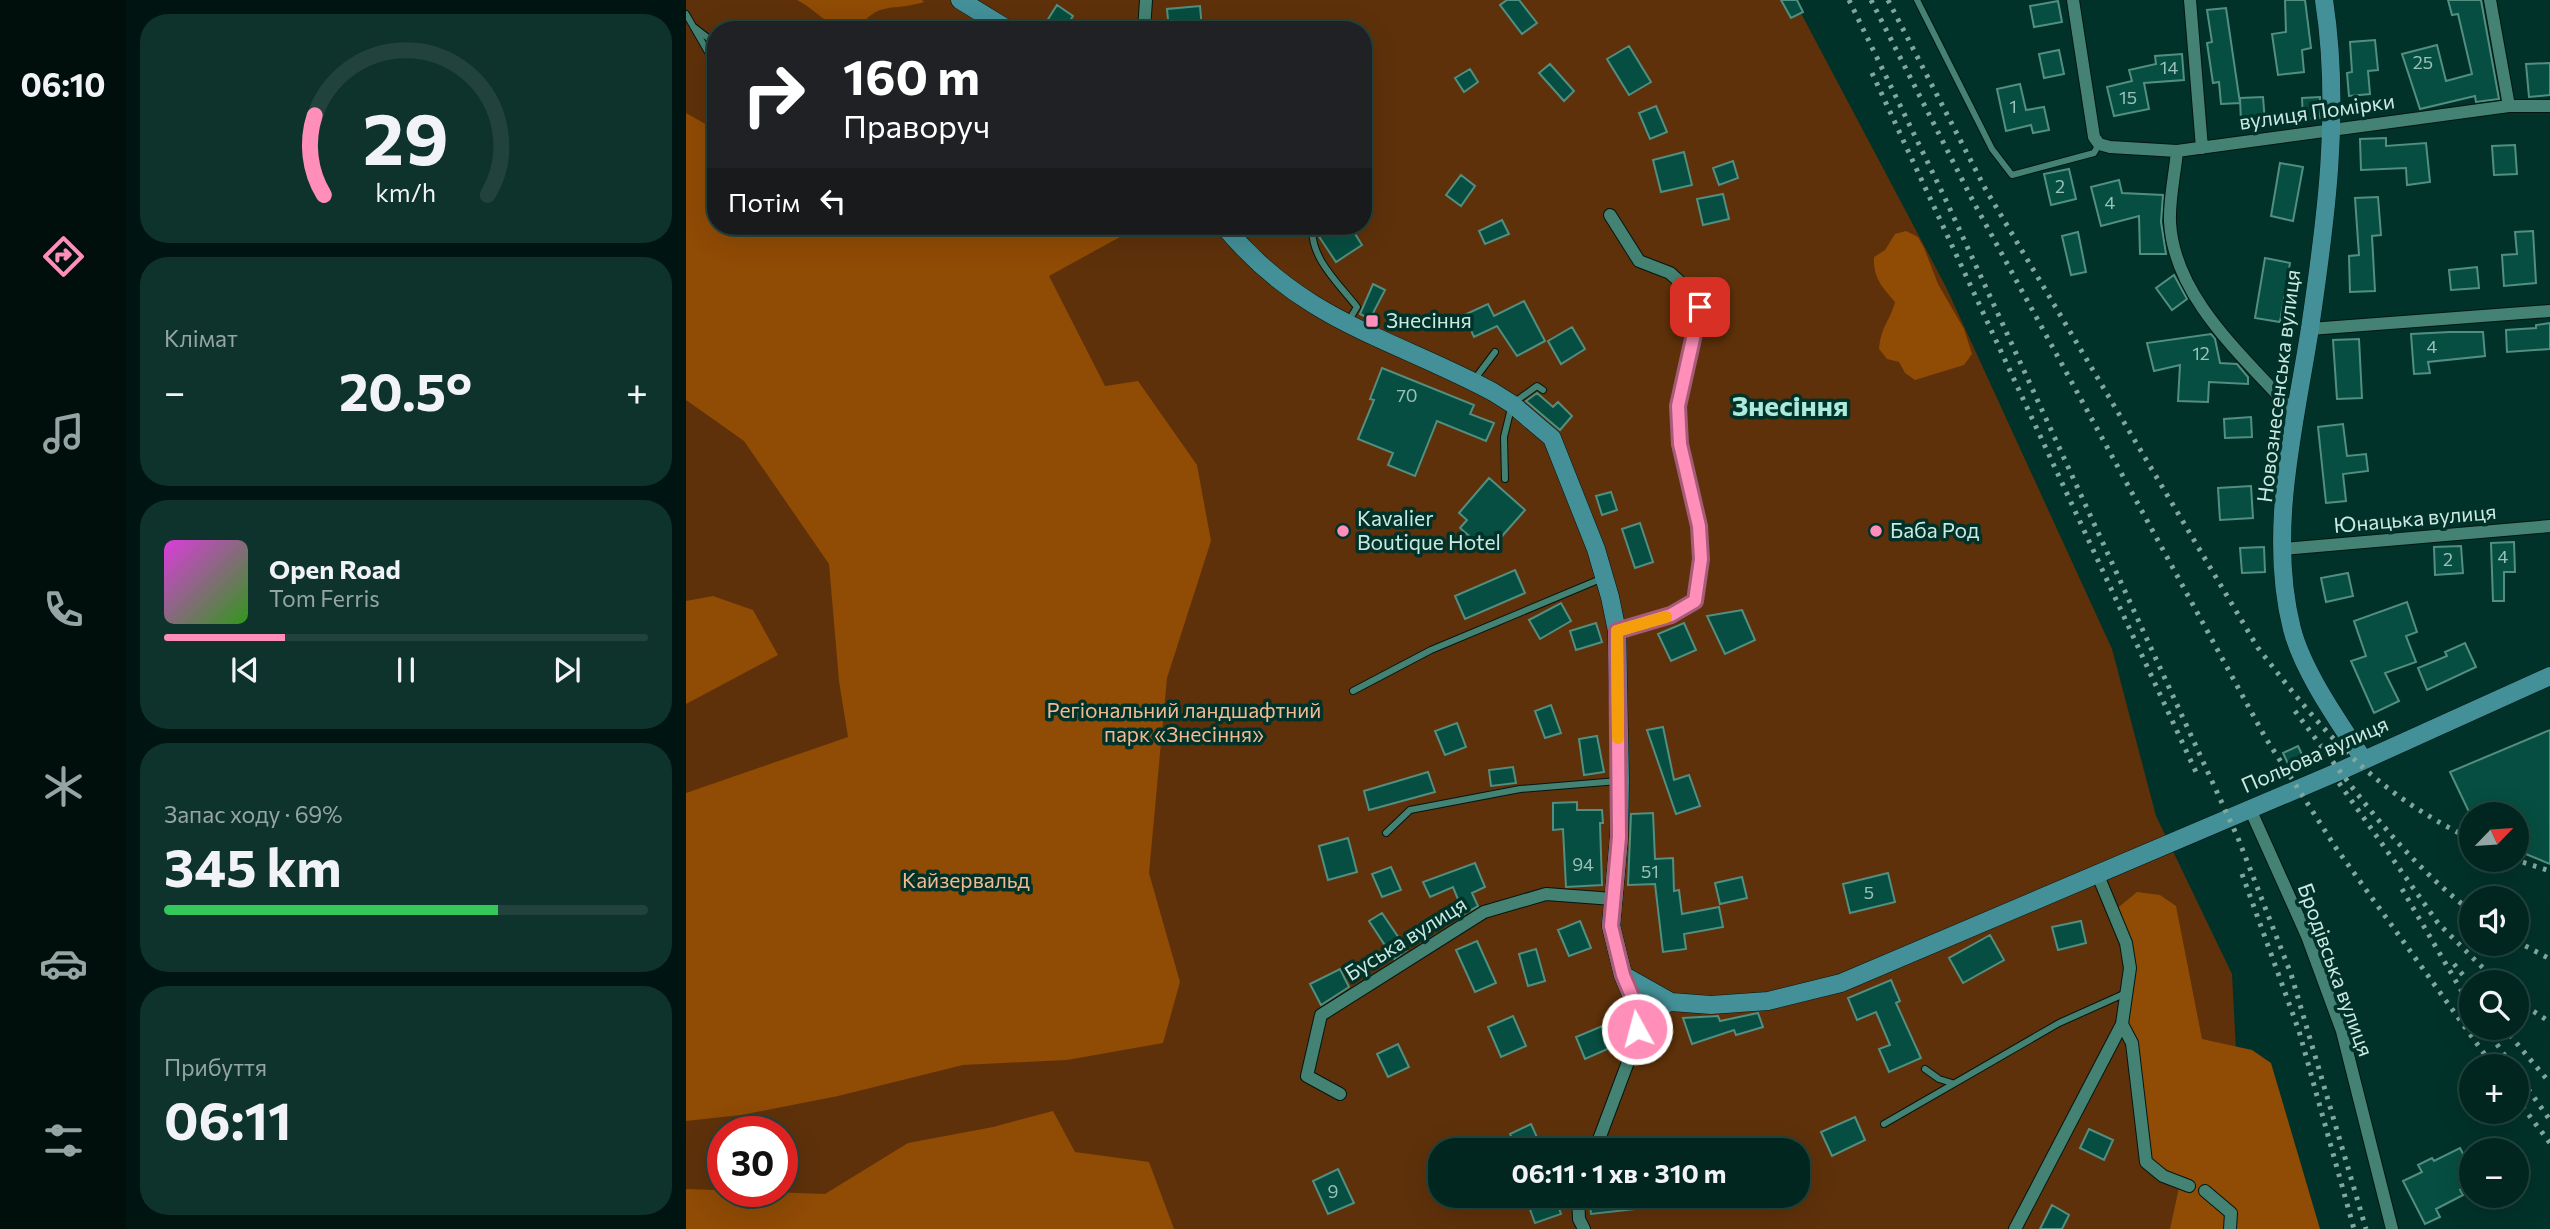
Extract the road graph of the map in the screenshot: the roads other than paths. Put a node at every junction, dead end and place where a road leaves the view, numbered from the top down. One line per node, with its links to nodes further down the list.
1 (960, 0): 9 (street)
2 (1146, 0): 10 (street)
3 (1917, 0): 17 (lane)
4 (2073, 0): 17 (street)
5 (2190, 0): 18 (street)
6 (2324, 0): 16 (street, Новознесенська вулиця)
7 (2490, 0): 14 (street)
8 (686, 14): 11 (lane)
9 (994, 21)
10 (1145, 21)
11 (692, 25): 12 (lane); 13 (lane)
12 (707, 37)
13 (707, 51)
14 (2509, 106): 15 (street, вулиця Помірки); 16 (street, вулиця Помірки)
15 (2550, 106)
16 (2333, 129): 18 (street, вулиця Помірки); 25 (street, Новознесенська вулиця)
17 (2097, 140): 19 (street, вулиця Помірки)
18 (2203, 148): 19 (street, вулиця Помірки)
19 (2176, 152): 30 (street)
20 (1610, 215): 35 (street)
21 (1232, 235): 24 (street)
22 (1315, 235): 24 (lane)
23 (2550, 311): 25 (street)
24 (1346, 324): 27 (street)
25 (2310, 328): 30 (street, Новознесенська вулиця)
26 (1495, 352): 27 (lane)
27 (1473, 381): 29 (street)
28 (1543, 390): 29 (lane)
29 (1512, 404): 31 (lane); 34 (street)
30 (2294, 413): 33 (street, Новознесенська вулиця)
31 (1505, 479)
32 (2550, 526): 33 (street, Юнацька вулиця)
33 (2284, 550): 38 (street, Новознесенська вулиця)
34 (1604, 578): 35 (street); 37 (lane)
35 (1617, 631): 39 (street)
36 (2550, 676): 38 (street, Польова вулиця)
37 (1353, 691)
38 (2363, 759): 40 (street, Польова вулиця)
39 (1620, 781): 41 (lane); 43 (street)
40 (2250, 809): 42 (street, Польова вулиця); 60 (street, Бродівська вулиця)
41 (1386, 832)
42 (2097, 873): 45 (street); 46 (street, Польова вулиця)
43 (1613, 899): 44 (street); 51 (street, Буська вулиця)
44 (1623, 975): 46 (street); 47 (street)
45 (2128, 993): 48 (street); 50 (lane)
46 (1671, 1002): 47 (street, Польова вулиця)
47 (1639, 1013): 53 (street)
48 (2122, 1024): 54 (street); 58 (street)
49 (1925, 1069): 50 (lane)
50 (1952, 1083): 52 (lane)
51 (1339, 1094)
52 (1884, 1124)
53 (1600, 1138)
54 (2189, 1186)
55 (2205, 1191): 59 (street)
56 (1579, 1208): 57 (street)
57 (1584, 1229)
58 (2015, 1229)
59 (2230, 1229)
60 (2392, 1229)

